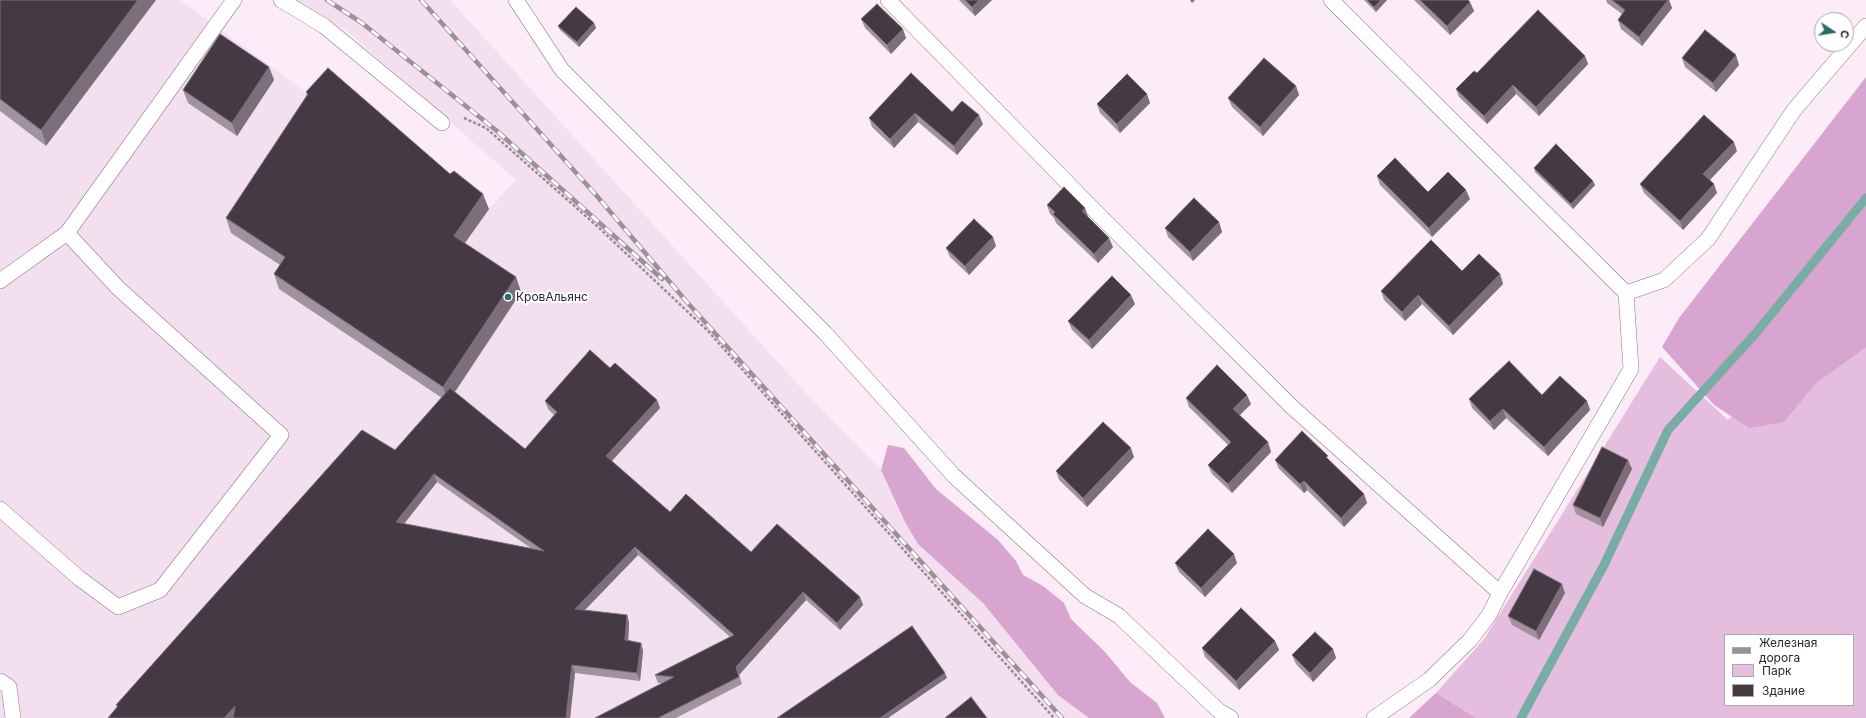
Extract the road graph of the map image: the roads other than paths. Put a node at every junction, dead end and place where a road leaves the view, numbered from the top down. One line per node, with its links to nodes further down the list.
1 (234, 0): 8 (lane)
2 (281, 0): 7 (lane)
3 (516, 0): 15 (lane)
4 (888, 0): 12 (lane)
5 (1331, 0): 10 (lane)
6 (1866, 26): 10 (lane)
7 (442, 123)
8 (67, 233): 9 (lane); 11 (lane)
9 (0, 281)
10 (1626, 293): 12 (lane)
11 (0, 509)
12 (1500, 592): 16 (lane)
13 (0, 681): 14 (lane)
14 (13, 718)
15 (1231, 718)
16 (1374, 718)

